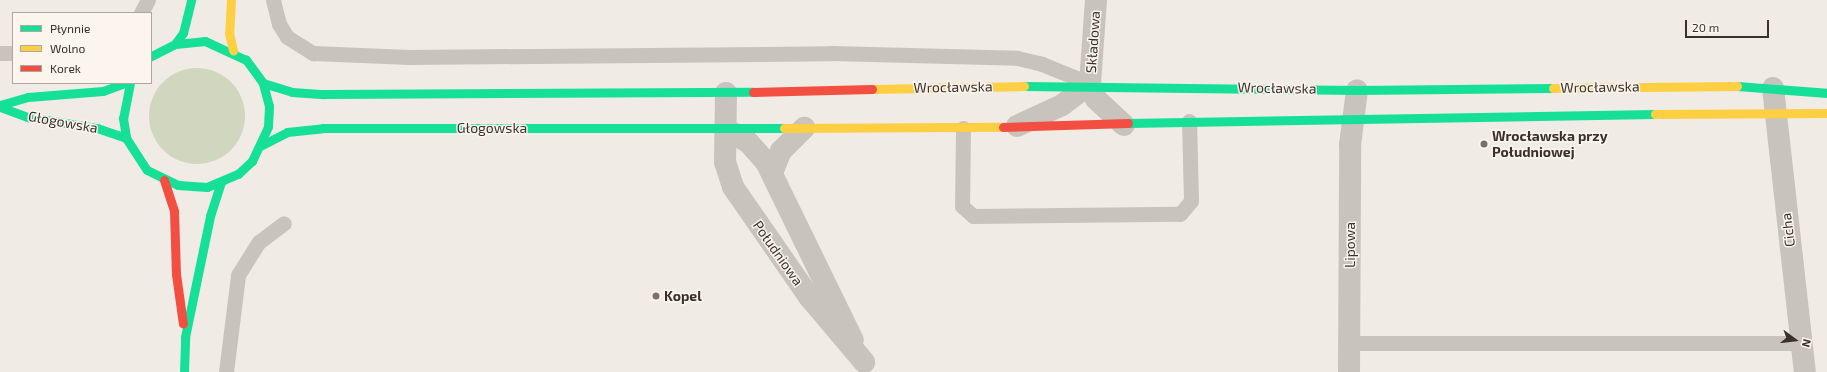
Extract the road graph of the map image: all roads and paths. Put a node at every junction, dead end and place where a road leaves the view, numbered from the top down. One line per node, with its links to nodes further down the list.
1 (148, 0): 6 (lane)
2 (191, 0): 7 (street)
3 (231, 0): 8 (street)
4 (273, 0): 15 (lane)
5 (1096, 0): 15 (street, Składowa)
6 (142, 12)
7 (175, 44): 8 (street); 11 (street)
8 (233, 51): 12 (street)
9 (0, 53): 10 (lane)
10 (12, 53)
11 (152, 56)
12 (263, 83): 18 (street); 31 (street)
13 (122, 84): 20 (street, Głogowska)
14 (130, 84): 30 (street)
15 (1090, 84): 17 (street, Wrocławska); 18 (street, Wrocławska); 25 (street); 26 (street)
16 (1773, 88): 17 (street, Wrocławska); 19 (street, Wrocławska); 23 (street, Cicha)
17 (1356, 90): 22 (street, Lipowa)
18 (726, 93): 29 (street, Południowa)
19 (1827, 93)
20 (0, 106): 30 (street, Głogowska)
21 (1827, 114): 23 (street)
22 (1352, 117): 23 (street); 24 (street); 37 (street, Lipowa)
23 (1776, 117): 38 (street, Cicha)
24 (1189, 121): 25 (street); 28 (lane)
25 (1124, 125): 26 (street)
26 (1017, 126): 28 (street)
27 (804, 128): 28 (street); 29 (street); 32 (street)
28 (963, 128)
29 (726, 129): 31 (street, Głogowska); 32 (street, Południowa); 39 (street, Południowa)
30 (126, 138): 33 (street)
31 (262, 145): 34 (street)
32 (772, 173): 39 (street, Południowa)
33 (164, 180): 34 (street); 36 (street)
34 (221, 183): 36 (street)
35 (284, 223): 41 (lane)
36 (185, 337): 40 (street)
37 (1349, 343): 38 (lane); 42 (street, Lipowa)
38 (1802, 343): 43 (street, Cicha)
39 (867, 367)
40 (184, 372)
41 (226, 372)
42 (1349, 372)
43 (1805, 372)

